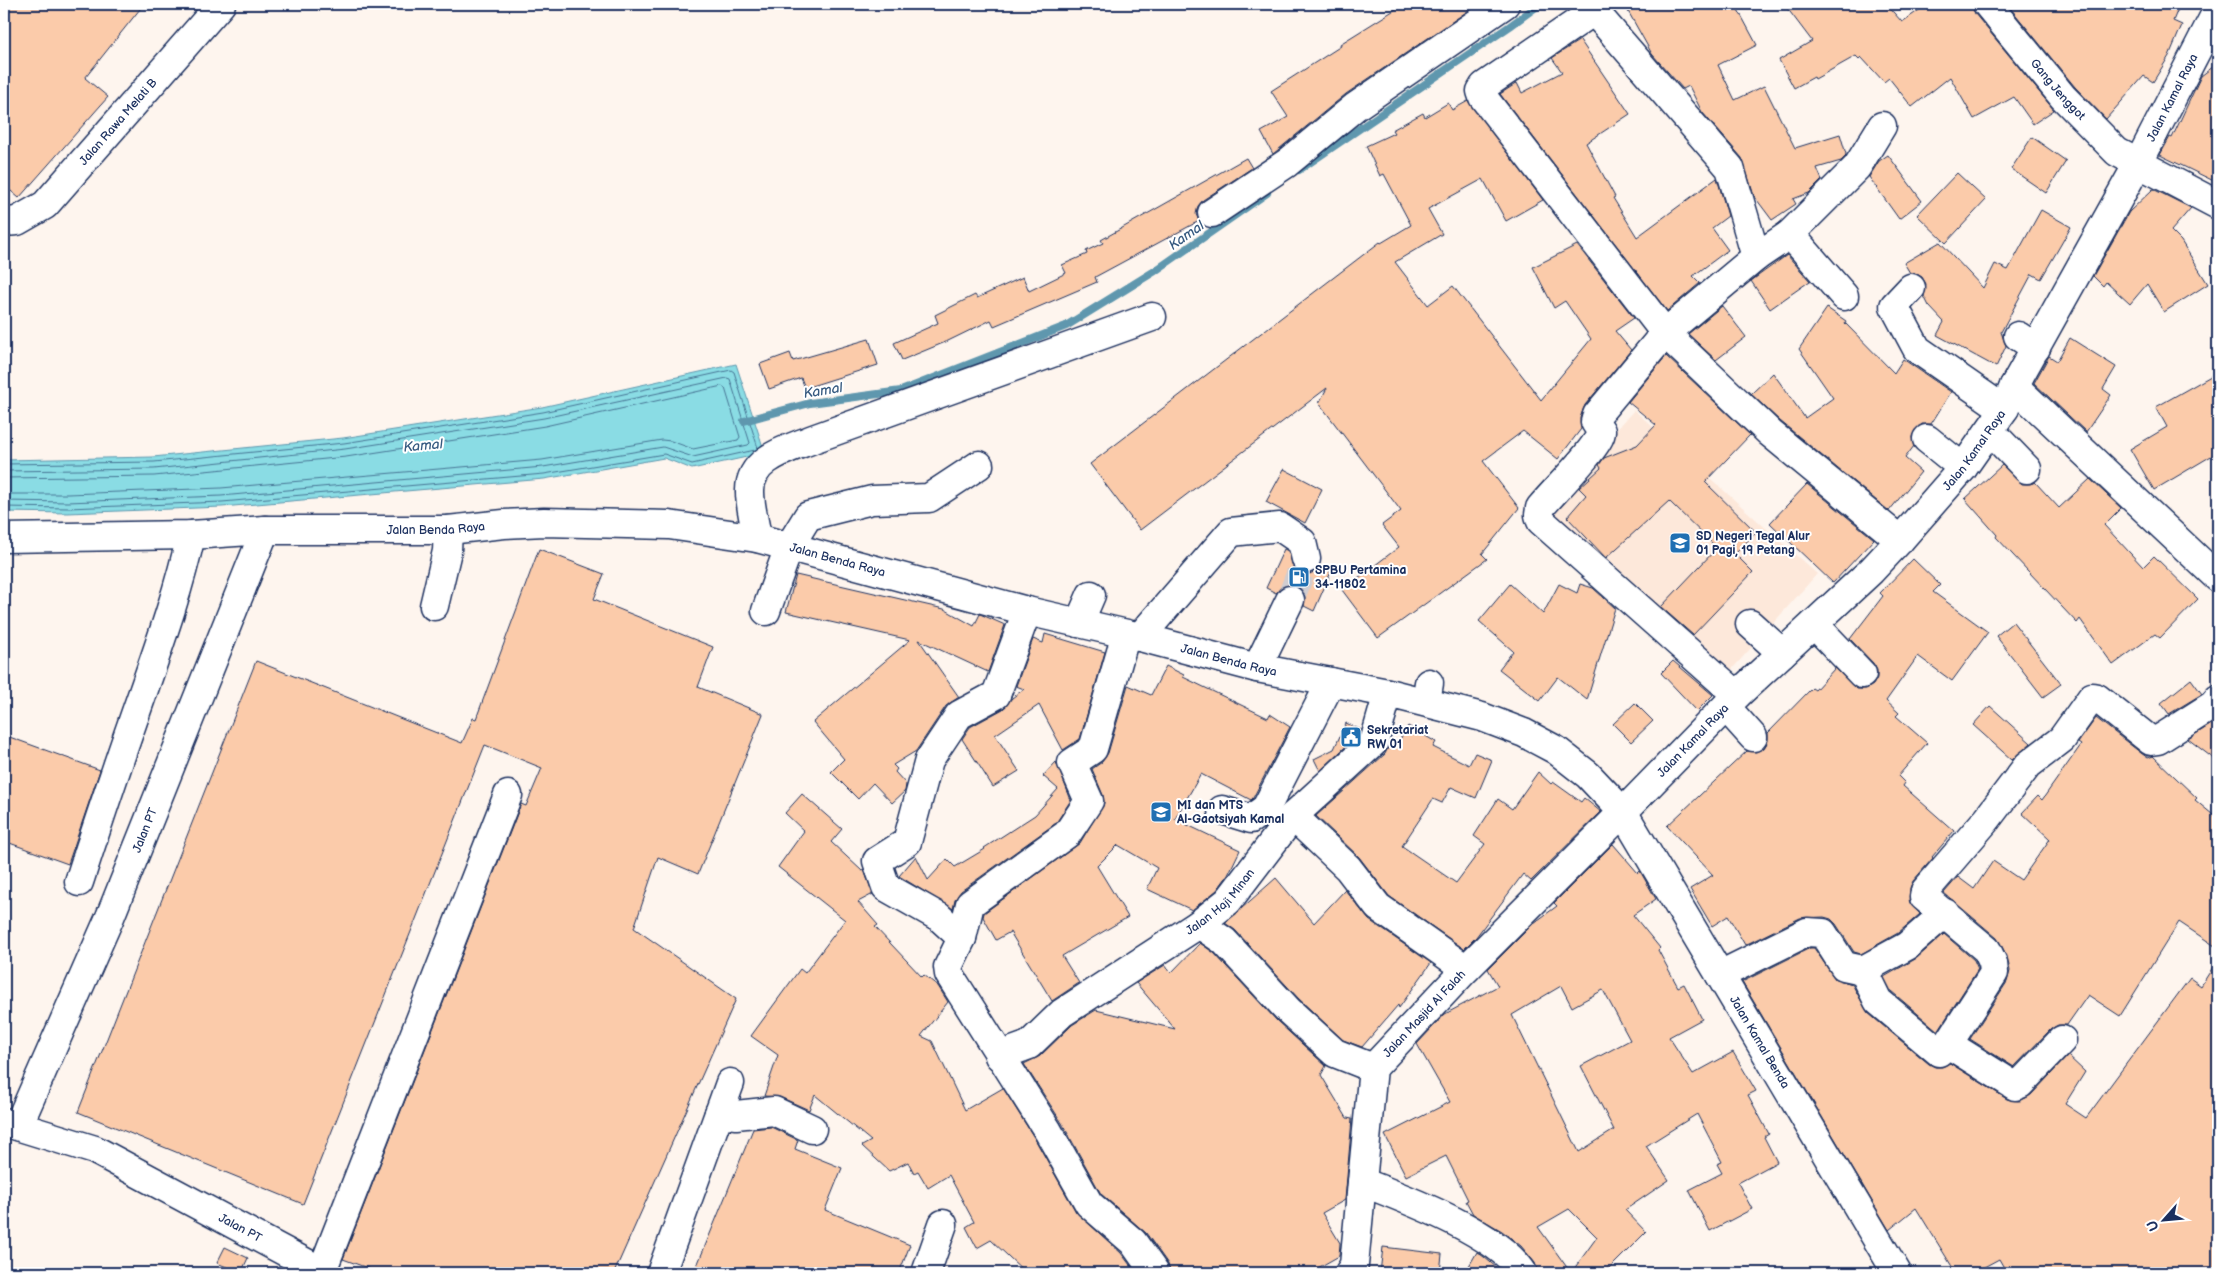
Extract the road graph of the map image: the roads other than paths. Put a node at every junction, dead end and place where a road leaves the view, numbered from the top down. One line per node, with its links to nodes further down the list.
1 (221, 4): 9 (street, Jalan Rawa Melati B)
2 (1505, 4): 8 (street)
3 (1987, 4): 6 (street, Gang Jenggot)
4 (2216, 18): 6 (street, Jalan Kamal Raya)
5 (1882, 126): 10 (street)
6 (2140, 162): 7 (street, Gang Jenggot); 16 (street, Jalan Kamal Raya)
7 (2218, 205)
8 (1212, 213)
9 (4, 222)
10 (1790, 234): 11 (street); 13 (street)
11 (1756, 257): 15 (street); 15 (street)
12 (1911, 288): 16 (street)
13 (1844, 296)
14 (1152, 317): 26 (street)
15 (1665, 333): 27 (street); 44 (street)
16 (2010, 397): 17 (street, Jalan Kamal Raya); 30 (street)
17 (1988, 434): 20 (street, Jalan Kamal Raya); 21 (street)
18 (1927, 439): 20 (street)
19 (979, 465): 28 (street)
20 (1963, 468): 27 (street, Jalan Kamal Raya)
21 (2027, 469)
22 (265, 530): 23 (street, Jalan Benda Raya); 24 (street, Jalan Benda Raya); 63 (street, Jalan PT)
23 (448, 530): 26 (street, Jalan Benda Raya); 32 (street)
24 (190, 536): 25 (street, Jalan Benda Raya); 50 (street)
25 (4, 538)
26 (757, 538): 28 (street, Jalan Benda Raya)
27 (1900, 540): 36 (street, Jalan Kamal Raya)
28 (789, 547): 33 (street); 34 (street, Jalan Benda Raya)
29 (1306, 560): 37 (street)
30 (2215, 569)
31 (1290, 600): 39 (street)
32 (434, 606)
33 (766, 611)
34 (1027, 611): 37 (street, Jalan Benda Raya); 53 (street)
35 (1750, 624): 38 (street)
36 (1814, 624): 38 (street, Jalan Kamal Raya); 40 (street)
37 (1138, 633): 39 (street, Jalan Benda Raya); 53 (street)
38 (1782, 653): 44 (street, Jalan Kamal Raya)
39 (1257, 668): 41 (street, Jalan Benda Raya)
40 (1862, 674)
41 (1331, 682): 42 (street, Jalan Benda Raya); 47 (street)
42 (1388, 693): 48 (street, Jalan Benda Raya); 49 (street, Jalan Haji Minan)
43 (2218, 699): 51 (street)
44 (1732, 700): 45 (street); 48 (street, Jalan Kamal Raya)
45 (1755, 730)
46 (508, 796): 67 (street)
47 (1222, 810)
48 (1623, 812): 54 (street, Jalan Masjid Al Falah); 56 (street, Jalan Kamal Benda)
49 (1293, 816): 52 (street, Jalan Haji Minan); 54 (street)
50 (79, 882)
51 (1945, 913): 55 (street); 58 (street)
52 (1198, 924): 59 (street, Jalan Haji Minan); 60 (street)
53 (962, 938): 59 (street)
54 (1466, 969): 60 (street, Jalan Masjid Al Falah)
55 (1863, 970): 56 (street); 58 (street)
56 (1720, 975): 73 (street, Jalan Kamal Benda)
57 (2062, 1040): 58 (street)
58 (1948, 1044)
59 (999, 1056): 70 (street)
60 (1373, 1068): 65 (street)
61 (730, 1083): 62 (street)
62 (719, 1114): 64 (street); 68 (street)
63 (11, 1124): 67 (street, Jalan PT)
64 (812, 1129)
65 (1362, 1182): 71 (street); 72 (street)
66 (944, 1224): 69 (street)
67 (323, 1272)
68 (661, 1273)
69 (926, 1273)
70 (1156, 1273)
71 (1349, 1273)
72 (1523, 1273)
73 (1897, 1273)

